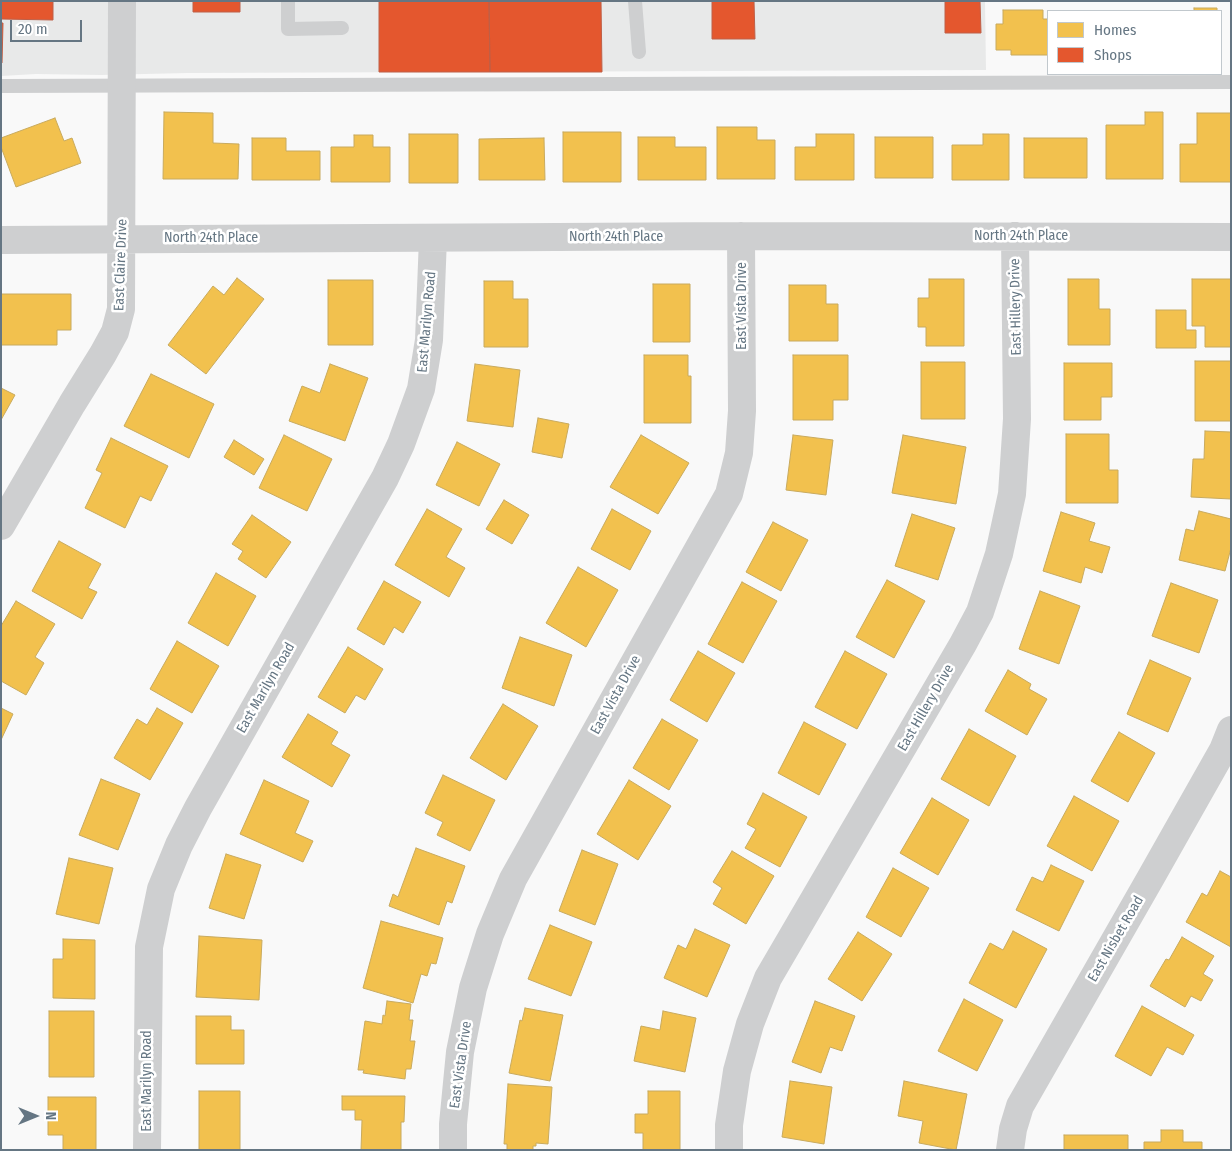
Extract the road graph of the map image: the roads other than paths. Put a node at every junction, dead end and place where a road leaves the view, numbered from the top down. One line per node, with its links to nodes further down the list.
1 (122, 1): 7 (street, East Claire Drive)
2 (288, 1): 4 (lane)
3 (635, 1): 5 (lane)
4 (342, 28)
5 (639, 52)
6 (1231, 82): 7 (lane)
7 (123, 85): 8 (lane); 13 (street, East Claire Drive)
8 (1, 86)
9 (741, 236): 10 (street, North 24th Place); 12 (street, North 24th Place); 18 (street, East Vista Drive)
10 (1015, 236): 11 (street, North 24th Place); 19 (street, East Hillery Drive)
11 (1231, 237)
12 (433, 238): 13 (street, North 24th Place); 17 (street, East Marilyn Road)
13 (122, 239): 14 (street, North 24th Place); 15 (street, East Claire Drive)
14 (1, 240)
15 (1, 526)
16 (1231, 730): 20 (street, East Nisbet Road)
17 (147, 1150)
18 (452, 1150)
19 (729, 1150)
20 (1010, 1150)

